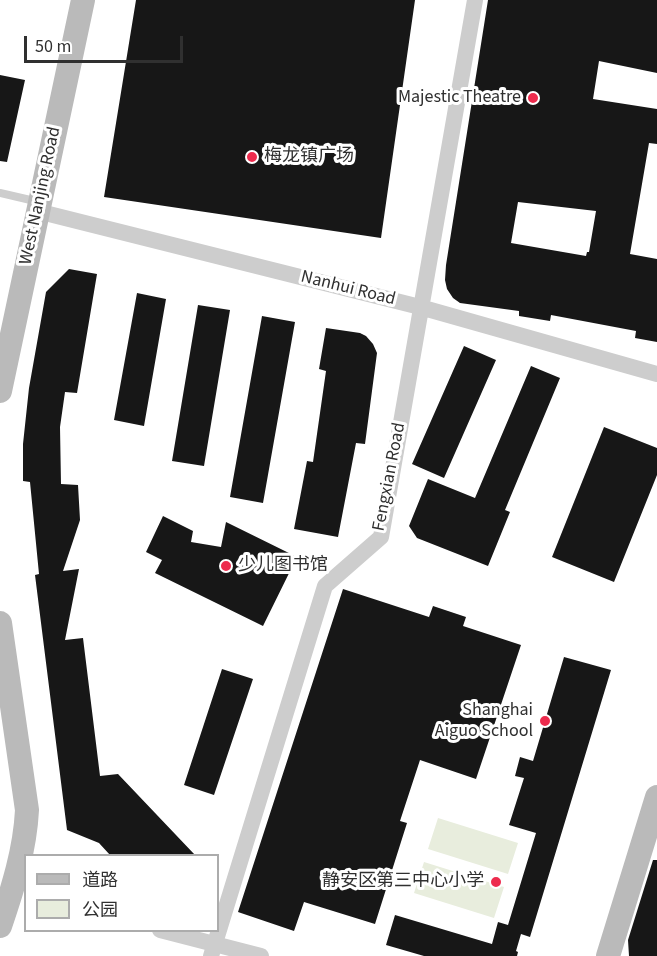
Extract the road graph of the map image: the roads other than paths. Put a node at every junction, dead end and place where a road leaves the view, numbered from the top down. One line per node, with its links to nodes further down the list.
1 (83, 0): 4 (main road, West Nanjing Road)
2 (475, 0): 5 (street, Fengxian Road)
3 (0, 193): 4 (lane)
4 (38, 206): 5 (street, Nanhui Road); 7 (main road, West Nanjing Road)
5 (420, 307): 6 (street, Nanhui Road); 12 (street, Fengxian Road)
6 (657, 374)
7 (0, 392)
8 (0, 623): 10 (main road)
9 (657, 797): 17 (main road)
10 (12, 892): 11 (main road)
11 (0, 926)
12 (219, 927)
13 (165, 932): 15 (street)
14 (218, 932): 15 (street, Fengxian Road)
15 (212, 950): 16 (street)
16 (261, 956)
17 (608, 956)

